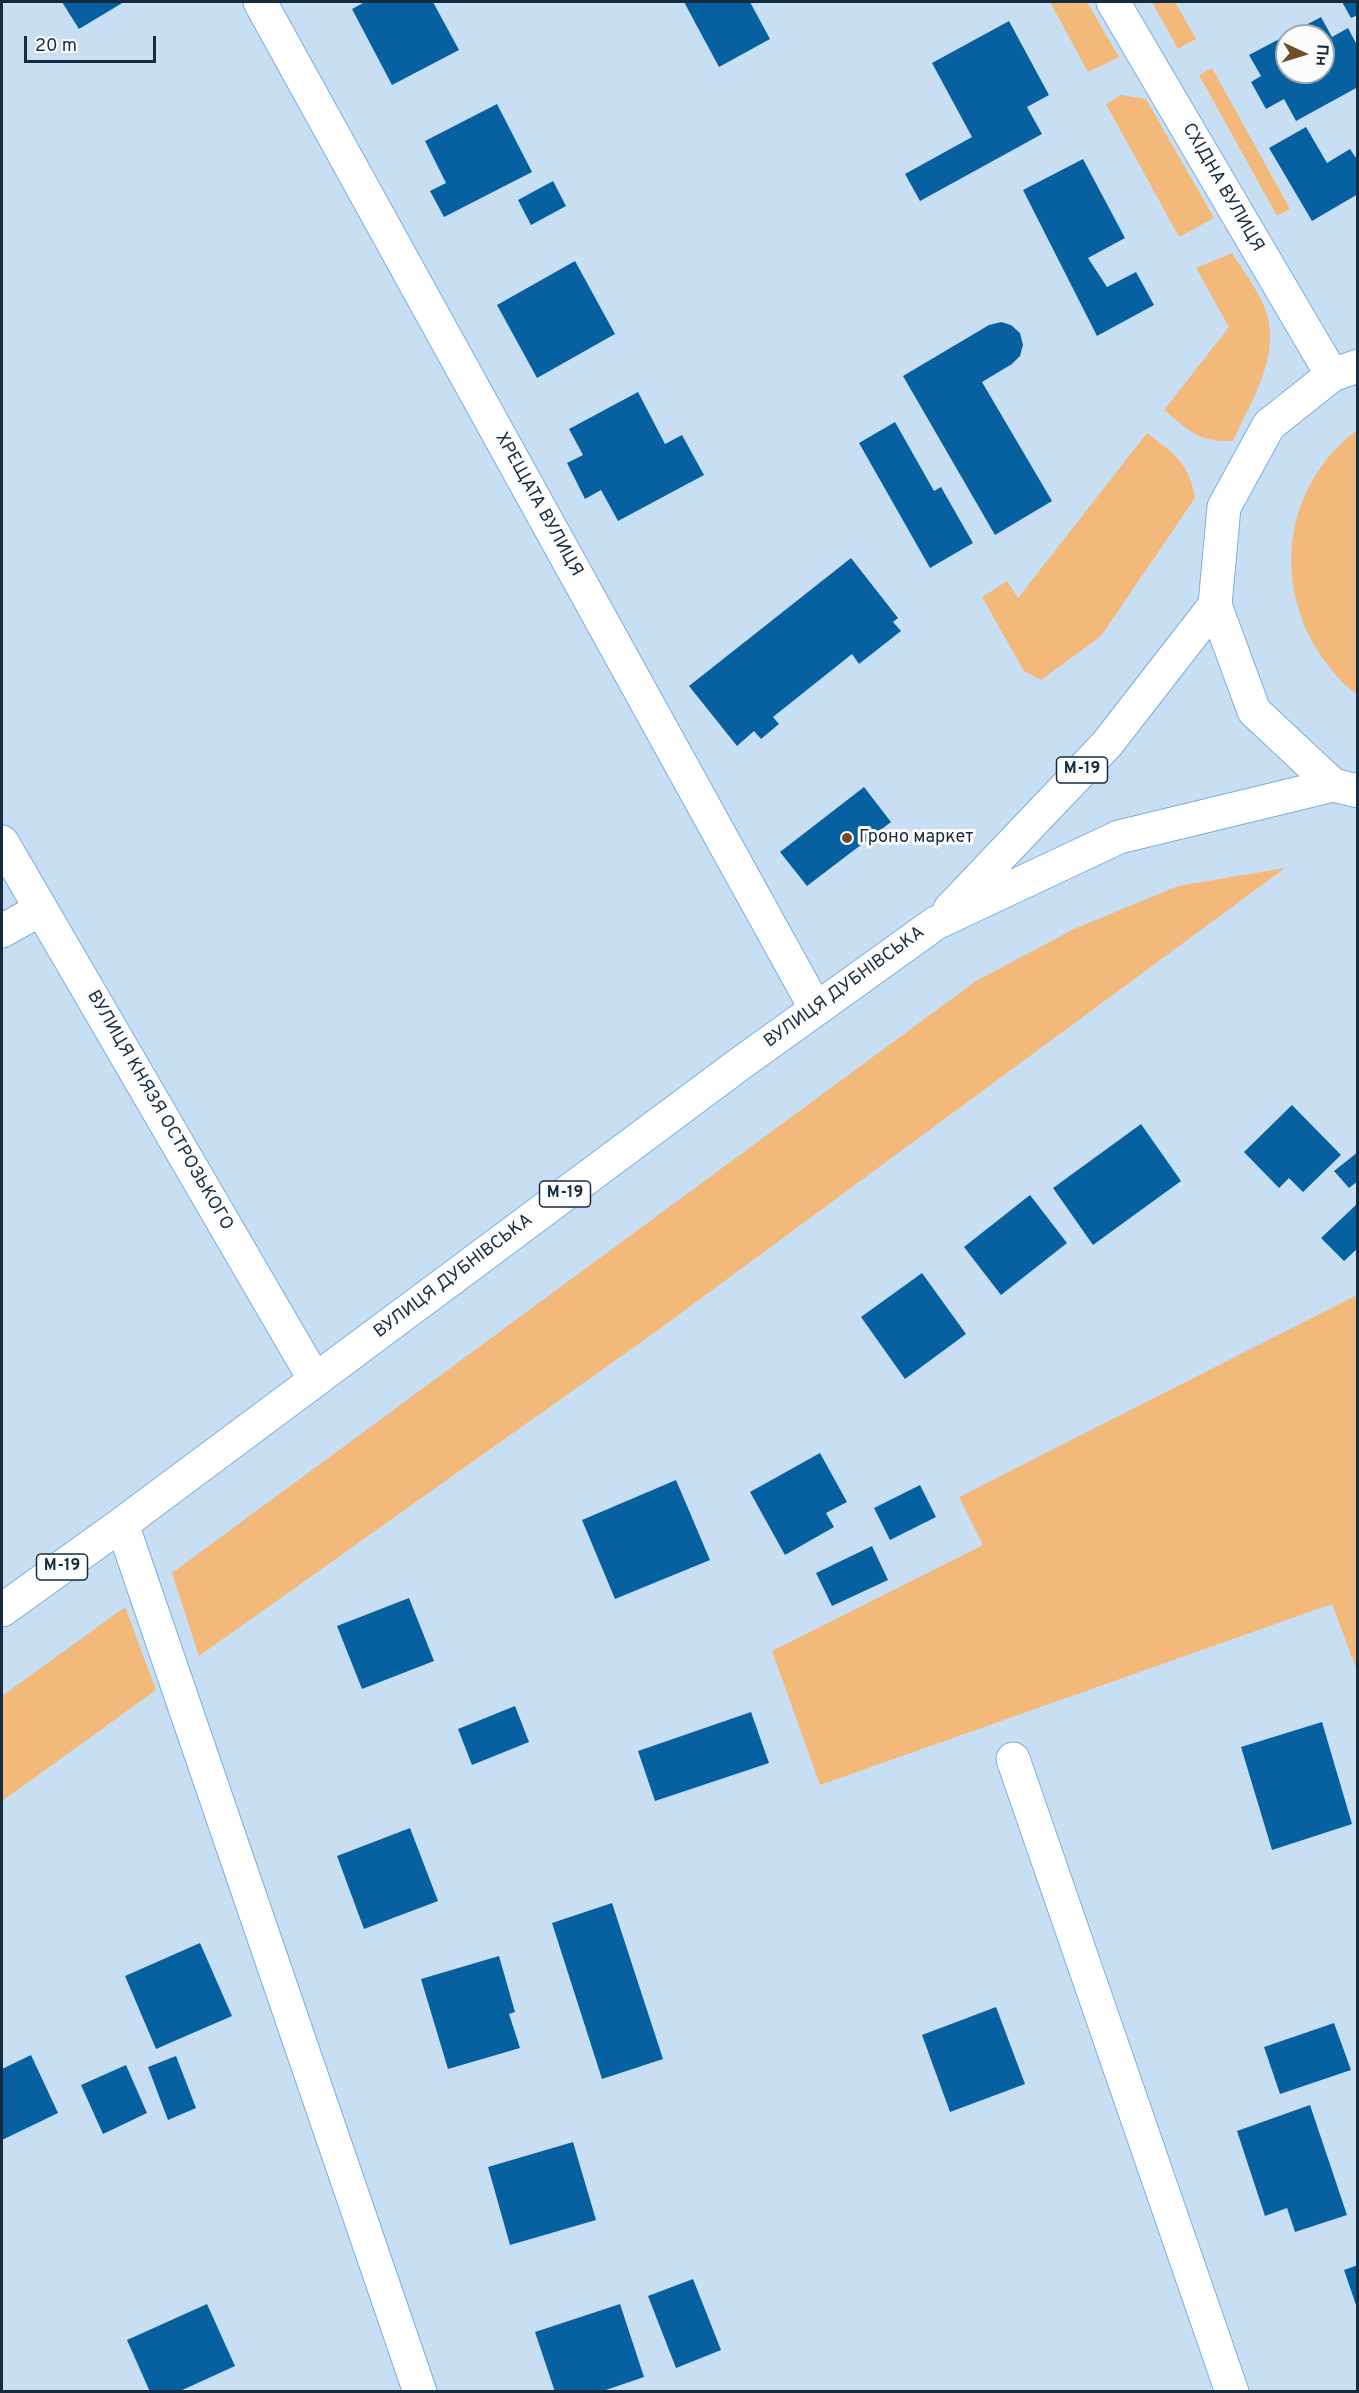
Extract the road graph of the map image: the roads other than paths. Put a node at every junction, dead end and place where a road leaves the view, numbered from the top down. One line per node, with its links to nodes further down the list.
1 (260, 2): 10 (main road, ХРЕЩАТА ВУЛИЦЯ)
2 (1113, 2): 3 (main road, СХІДНА ВУЛИЦЯ)
3 (1345, 370): 4 (main road, М-19)
4 (1215, 605): 5 (main road, М-19); 8 (main road, М-19)
5 (1345, 788): 8 (main road, М-19)
6 (2, 842): 7 (main road, ВУЛИЦЯ КНЯЗЯ ОСТРОЗЬКОГО)
7 (41, 909): 9 (main road); 11 (main road, ВУЛИЦЯ КНЯЗЯ ОСТРОЗЬКОГО)
8 (936, 923): 10 (main road, ВУЛИЦЯ ДУБНІВСЬКА / М-19)
9 (2, 931)
10 (816, 1009): 11 (main road, ВУЛИЦЯ ДУБНІВСЬКА / М-19)
11 (315, 1380): 12 (main road, ВУЛИЦЯ ДУБНІВСЬКА / М-19)
12 (122, 1524): 13 (main road, ВУЛИЦЯ ДУБНІВСЬКА / М-19); 15 (main road)
13 (2, 1610)
14 (1013, 1759): 16 (main road)
15 (420, 2391)
16 (1232, 2391)

